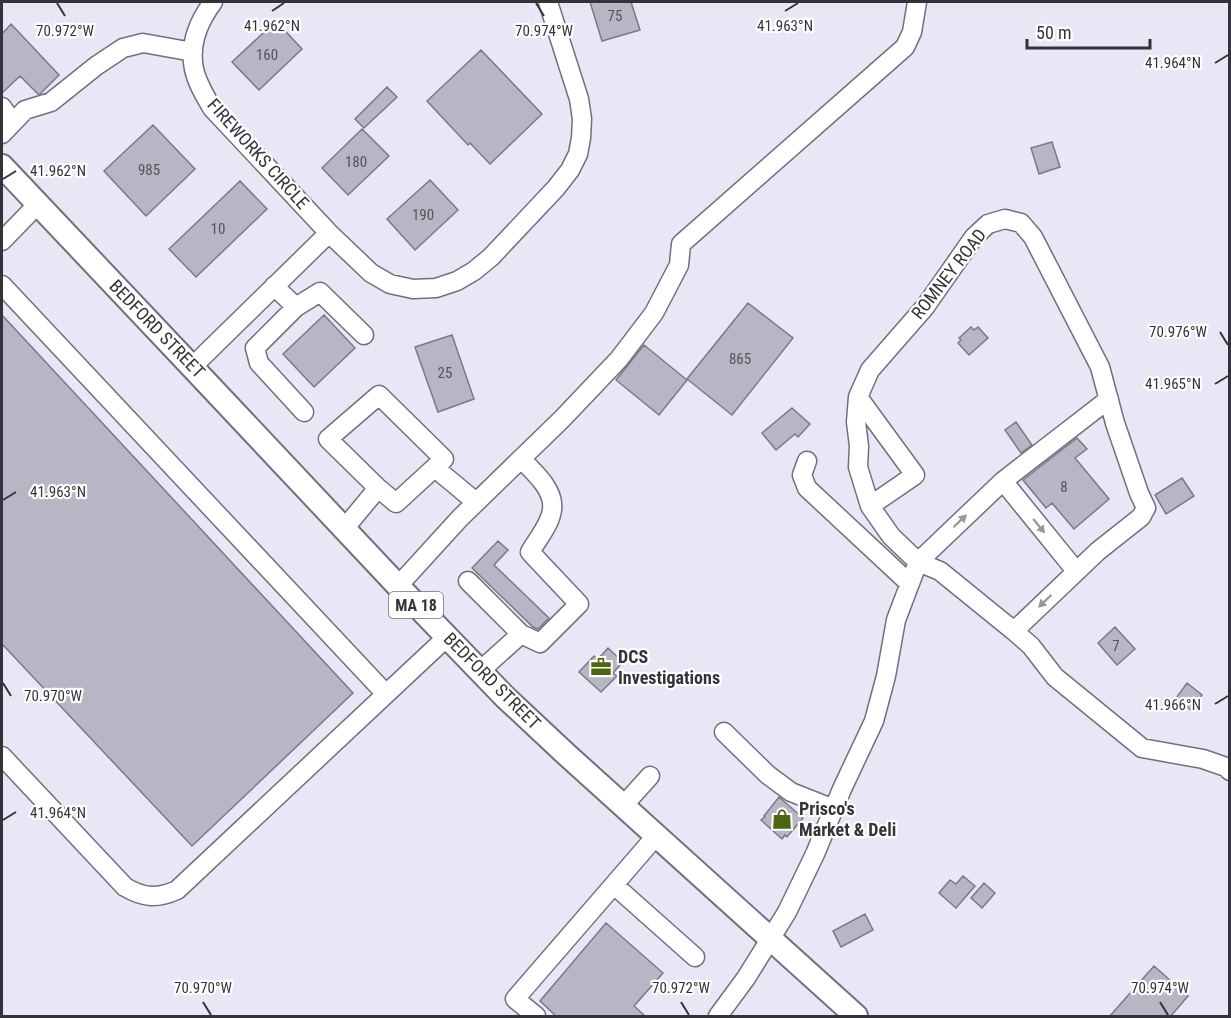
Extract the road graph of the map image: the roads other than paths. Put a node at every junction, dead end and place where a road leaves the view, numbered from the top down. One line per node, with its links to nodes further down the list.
1 (213, 2): 4 (street, FIREWORKS CIRCLE)
2 (548, 2): 9 (street, FIREWORKS CIRCLE)
3 (917, 2): 19 (street)
4 (194, 52): 6 (street); 9 (street, FIREWORKS CIRCLE)
5 (2, 107): 6 (street)
6 (6, 129)
7 (2, 166): 8 (main road, BEDFORD STREET / MA 18)
8 (38, 204): 10 (street); 15 (main road, BEDFORD STREET / MA 18)
9 (329, 233): 12 (street)
10 (2, 241)
11 (2, 285): 36 (street)
12 (274, 286): 13 (street); 15 (street)
13 (296, 308): 14 (street); 18 (street)
14 (364, 335)
15 (192, 367): 26 (main road, BEDFORD STREET / MA 18)
16 (858, 397): 17 (street, ROMNEY ROAD); 25 (street, ROMNEY ROAD); 25 (street)
17 (1109, 399): 22 (street); 28 (street, ROMNEY ROAD)
18 (304, 412)
19 (521, 459): 24 (street); 33 (street)
20 (807, 461): 30 (street)
21 (435, 468): 23 (street); 23 (street); 24 (street)
22 (1002, 481): 27 (street, one-way to 22); 28 (street, one-way to 28)
23 (378, 488): 26 (street)
24 (476, 502): 31 (street)
25 (870, 506): 27 (street, ROMNEY ROAD)
26 (344, 529): 31 (main road, BEDFORD STREET / MA 18)
27 (918, 562): 30 (street); 32 (street, ROMNEY ROAD)
28 (1076, 571): 32 (street, one-way to 32)
29 (468, 581): 33 (street)
30 (909, 583): 42 (street)
31 (398, 586): 34 (main road, BEDFORD STREET / MA 18)
32 (1014, 631): 39 (street, ROMNEY ROAD)
33 (521, 634): 35 (street)
34 (447, 637): 35 (main road, BEDFORD STREET / MA 18); 36 (street)
35 (480, 672): 41 (main road, BEDFORD STREET / MA 18)
36 (386, 693): 38 (street)
37 (724, 732): 42 (street)
38 (2, 756)
39 (1230, 771)
40 (650, 776): 41 (street)
41 (623, 806): 43 (main road, BEDFORD STREET / MA 18)
42 (834, 809): 45 (street)
43 (656, 836): 44 (street); 45 (main road, BEDFORD STREET / MA 18)
44 (614, 885): 46 (street); 47 (street)
45 (770, 940): 48 (street); 49 (main road, BEDFORD STREET / MA 18)
46 (694, 957)
47 (536, 1017)
48 (718, 1017)
49 (856, 1017)

